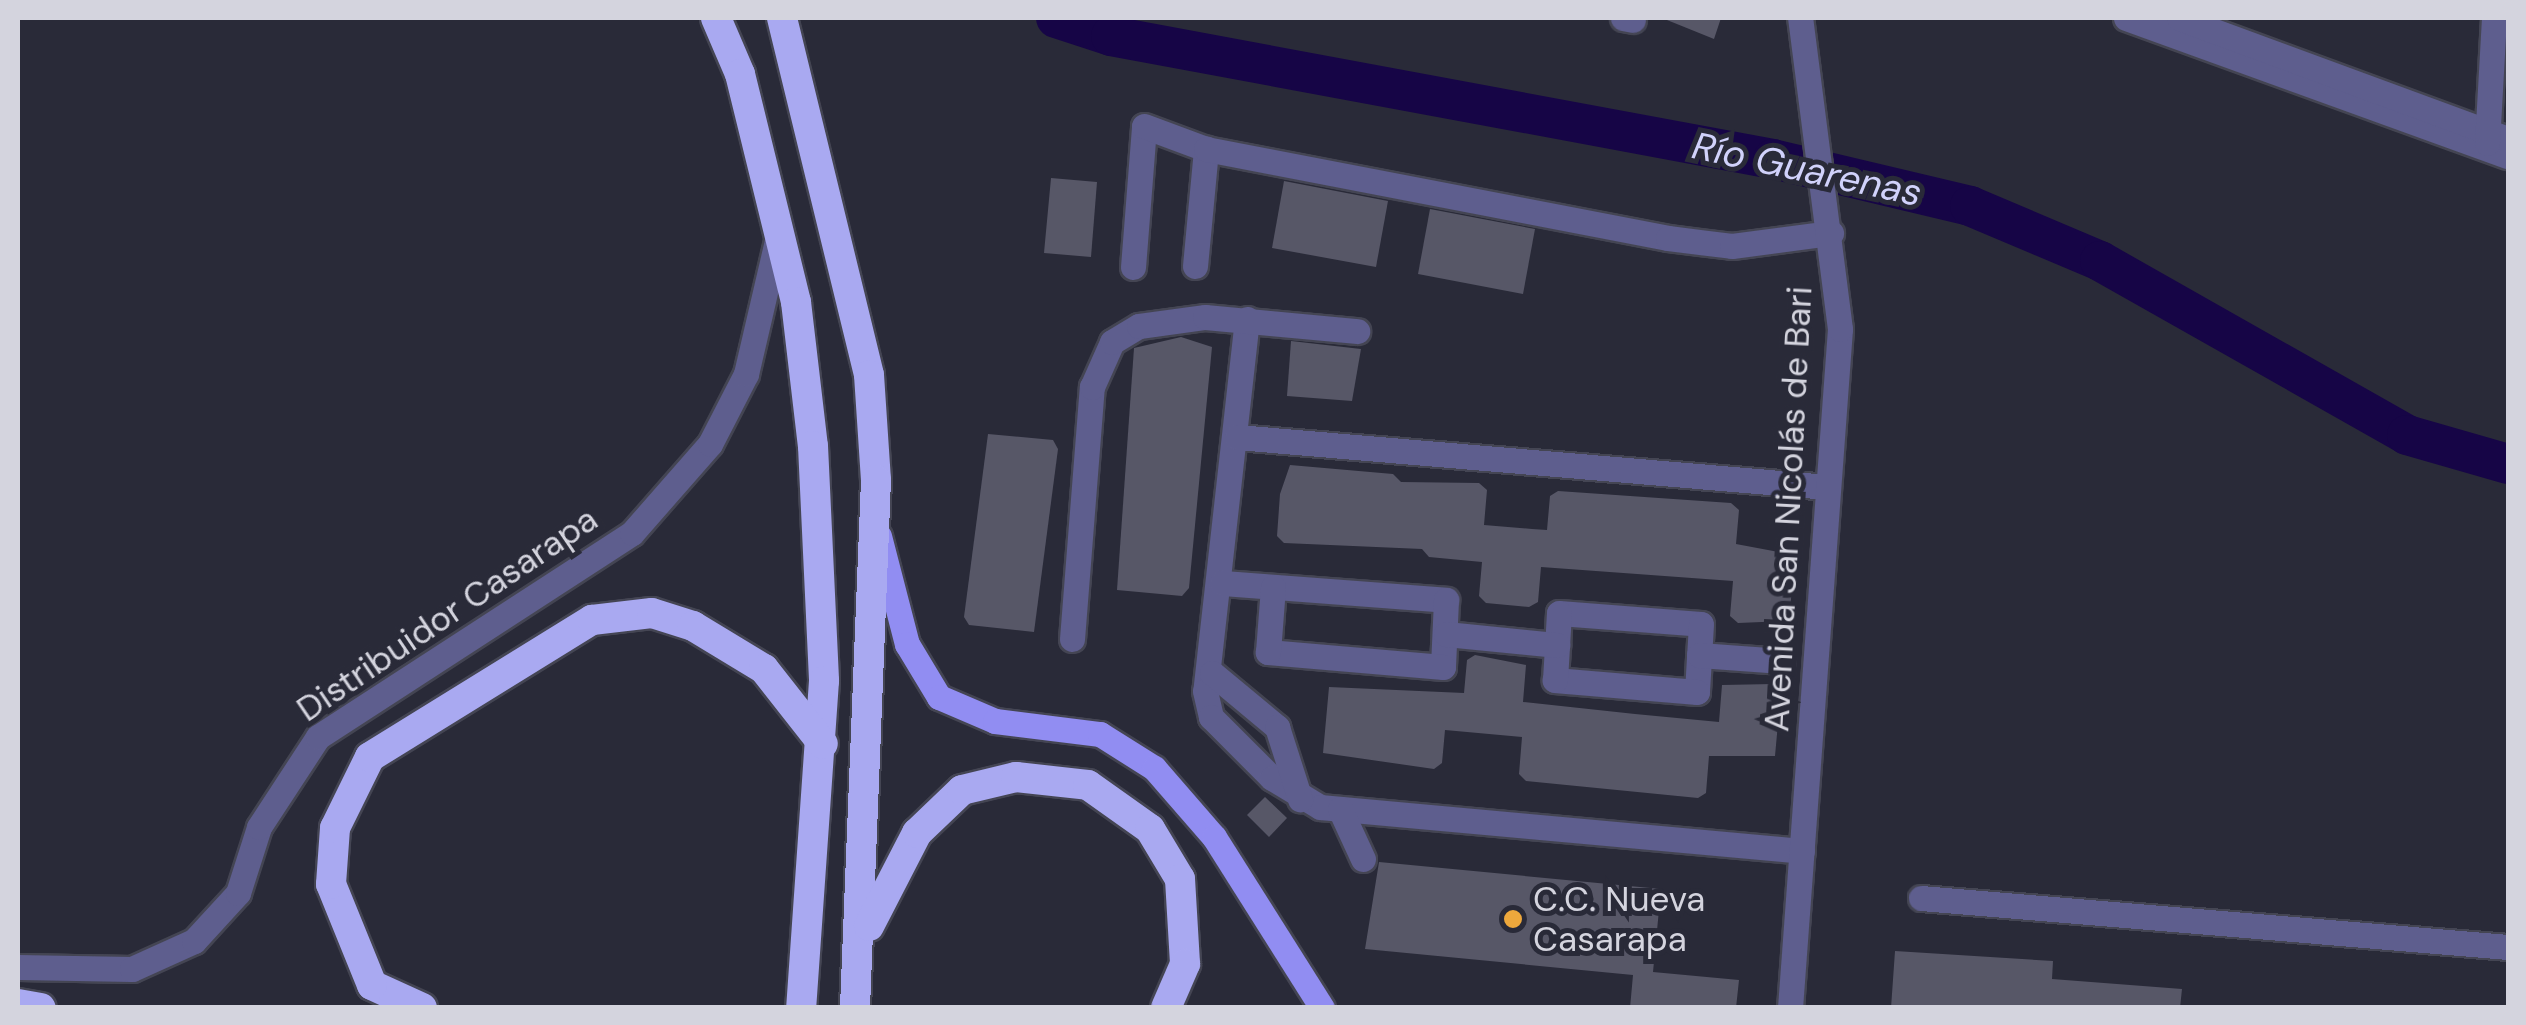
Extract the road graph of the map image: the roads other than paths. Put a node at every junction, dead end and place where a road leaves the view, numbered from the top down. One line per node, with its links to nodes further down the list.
1 (716, 18): 9 (highway)
2 (782, 18): 17 (highway)
3 (1800, 18): 10 (street, Avenida San Nicolás de Bari)
4 (2126, 18): 7 (street)
5 (2179, 18): 7 (street)
6 (2494, 18): 7 (street)
7 (2498, 144)
8 (1206, 148): 10 (street); 11 (street); 12 (street)
9 (779, 232): 26 (highway); 34 (street, Distribuidor Casarapa)
10 (1832, 243): 16 (street, Avenida San Nicolás de Bari)
11 (1195, 266)
12 (1132, 268)
13 (1247, 319): 14 (street); 15 (street); 21 (street)
14 (1358, 330)
15 (1237, 437): 16 (street); 18 (street)
16 (1828, 486): 29 (street, Avenida San Nicolás de Bari)
17 (875, 522): 32 (highway); 41 (main road)
18 (1222, 582): 19 (street); 25 (street)
19 (1273, 587): 20 (street); 20 (street)
20 (1446, 634): 22 (street)
21 (1072, 639)
22 (1557, 645): 23 (street); 23 (street)
23 (1700, 655): 24 (street)
24 (1782, 661)
25 (1212, 674): 27 (street); 27 (street)
26 (823, 744): 37 (highway); 38 (highway)
27 (1300, 799): 28 (street)
28 (1340, 809): 29 (street); 30 (street)
29 (1802, 850): 42 (street, Avenida San Nicolás de Bari)
30 (1363, 859)
31 (1922, 898): 33 (street)
32 (862, 942): 39 (highway); 40 (highway)
33 (2508, 946)
34 (18, 967)
35 (18, 1004): 36 (highway)
36 (41, 1008)
37 (422, 1008)
38 (801, 1008)
39 (855, 1008)
40 (1166, 1008)
41 (1322, 1008)
42 (1790, 1008)

